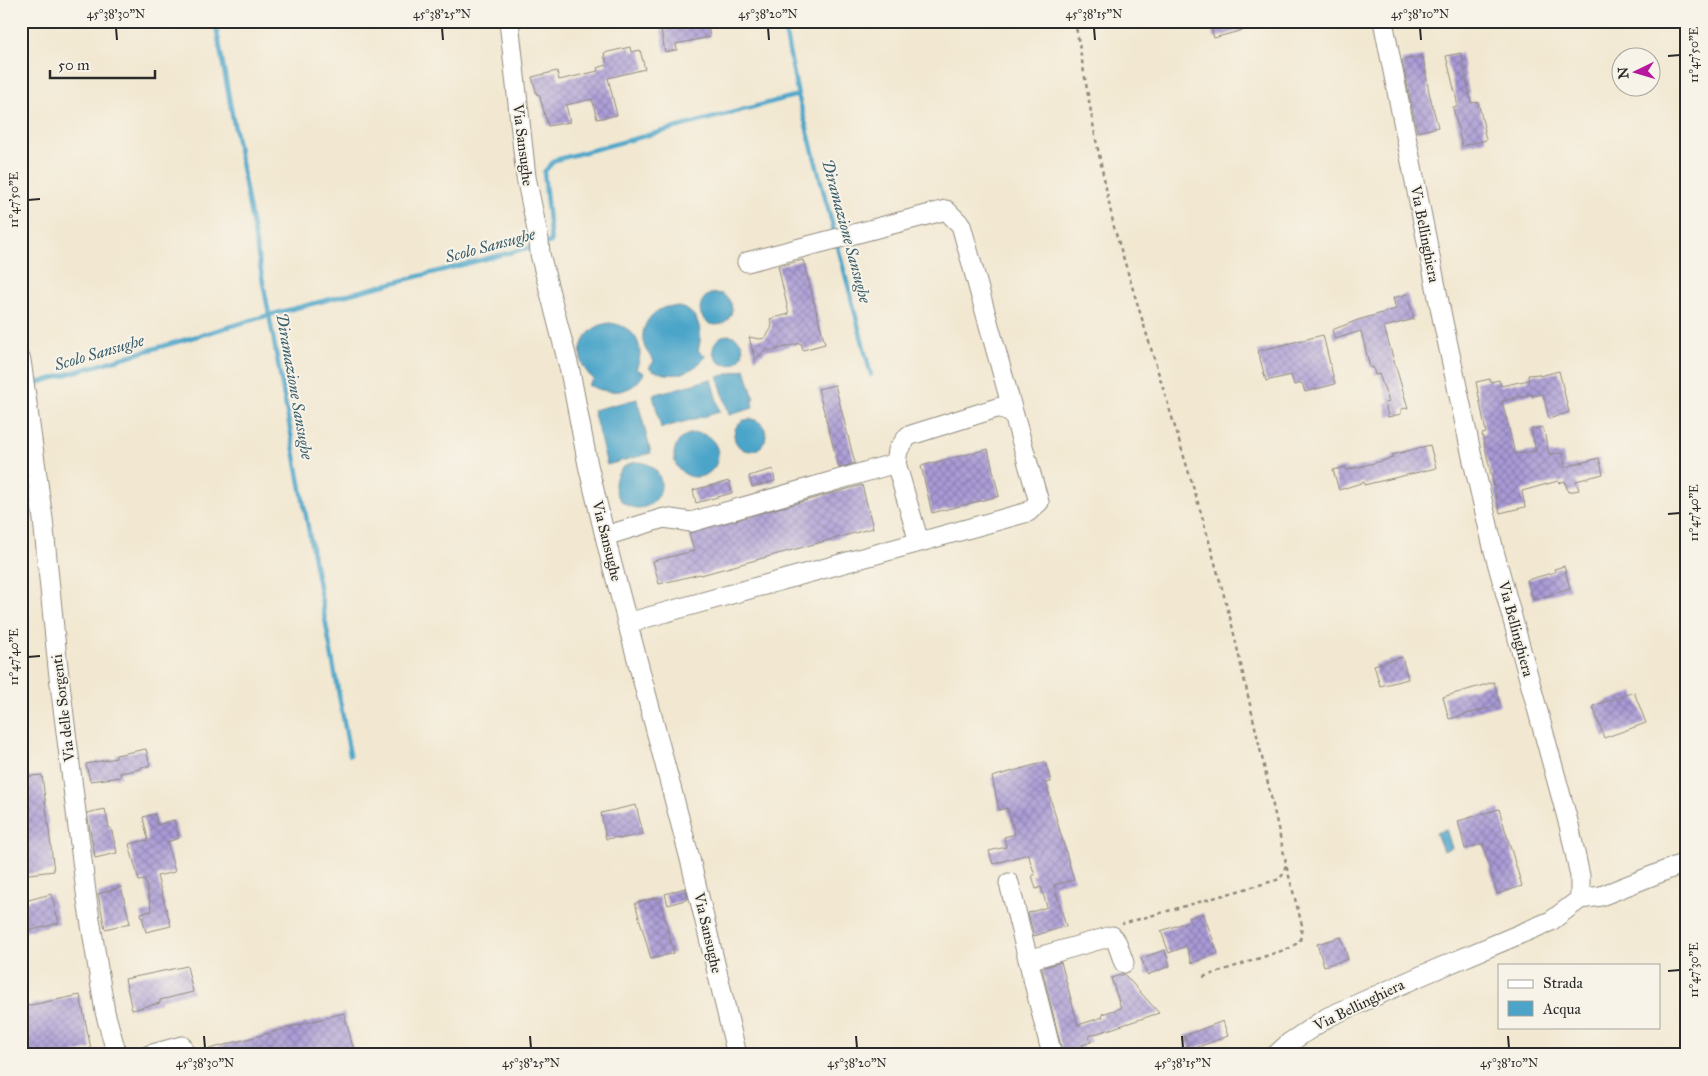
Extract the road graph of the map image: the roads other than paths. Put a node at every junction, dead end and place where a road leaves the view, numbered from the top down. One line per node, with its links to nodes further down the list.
1 (509, 21): 7 (street, Via Sansughe)
2 (1383, 21): 12 (street, Via Bellinghiera)
3 (747, 262): 5 (street)
4 (21, 360): 16 (street, Via delle Sorgenti)
5 (1014, 415): 6 (street); 8 (street)
6 (896, 463): 7 (street); 8 (street)
7 (605, 536): 9 (street, Via Sansughe)
8 (919, 542): 9 (street)
9 (627, 623): 18 (street, Via Sansughe)
10 (1687, 862): 12 (street)
11 (1009, 883): 13 (street)
12 (1580, 899): 20 (street, Via Bellinghiera)
13 (1028, 960): 14 (street); 19 (street)
14 (1124, 963)
15 (182, 1046): 17 (street)
16 (117, 1055)
17 (149, 1055)
18 (738, 1055)
19 (1052, 1055)
20 (1276, 1055)

